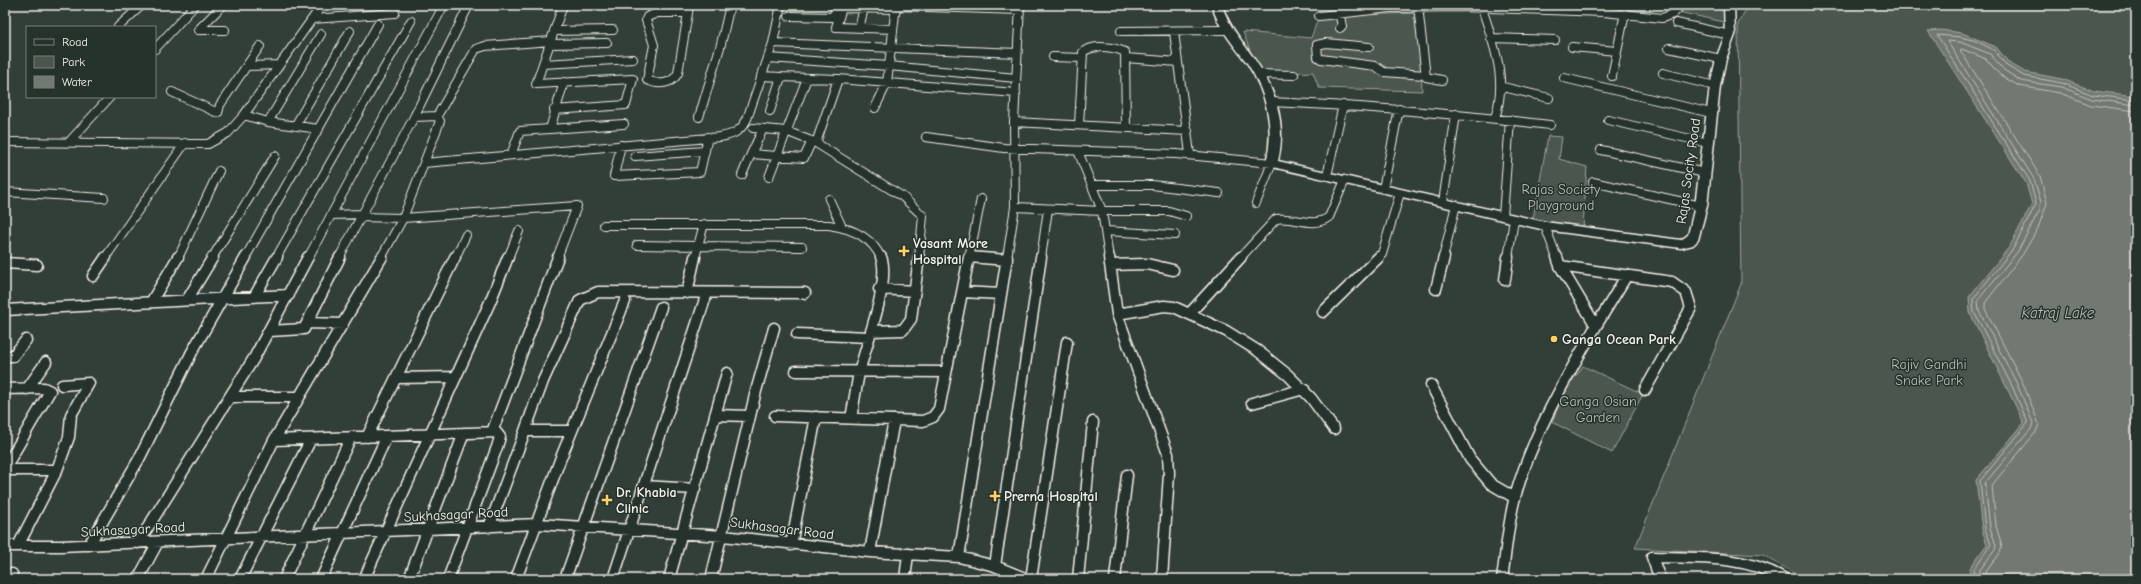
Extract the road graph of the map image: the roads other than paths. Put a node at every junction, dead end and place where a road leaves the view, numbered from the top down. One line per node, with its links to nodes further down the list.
1 (142, 5): 29 (street)
2 (195, 5): 50 (street)
3 (223, 5): 33 (street)
4 (322, 5): 25 (street)
5 (444, 5): 156 (street)
6 (468, 5): 96 (street)
7 (563, 5): 37 (street)
8 (730, 5): 97 (street)
9 (781, 5): 46 (street)
10 (837, 5): 23 (street)
11 (1216, 5): 35 (street)
12 (1681, 5): 22 (street)
13 (1729, 5): 41 (street, Rajas Socity Road)
14 (1418, 6): 18 (street); 20 (street); 69 (street)
15 (895, 7): 16 (street); 17 (street); 32 (street)
16 (1020, 7): 54 (street)
17 (864, 8): 30 (street); 30 (street)
18 (1482, 8): 22 (street); 42 (street)
19 (689, 9): 19 (street)
20 (1339, 12): 24 (street); 31 (street)
21 (395, 13): 25 (street)
22 (1625, 13): 53 (street)
23 (789, 16)
24 (1320, 16)
25 (313, 19): 63 (street)
26 (411, 21): 191 (street)
27 (1676, 23): 41 (street)
28 (378, 24): 109 (street)
29 (119, 26)
30 (859, 28): 32 (street)
31 (1340, 28)
32 (893, 29): 52 (street)
33 (225, 30)
34 (613, 30): 37 (street)
35 (1226, 30): 39 (street); 67 (street)
36 (350, 31): 106 (street)
37 (554, 31): 44 (street)
38 (1121, 31): 39 (street)
39 (1174, 32): 61 (street)
40 (321, 34): 101 (street)
41 (1730, 35): 60 (street, Rajas Socity Road)
42 (1491, 38): 43 (street); 81 (street)
43 (1555, 40)
44 (550, 43): 45 (street); 62 (street); 95 (street)
45 (607, 43)
46 (773, 43): 52 (street); 56 (street)
47 (260, 46): 64 (street)
48 (1369, 46): 69 (street)
49 (1572, 47): 53 (street)
50 (156, 48)
51 (1669, 48): 60 (street)
52 (890, 50): 54 (street); 65 (street)
53 (1617, 51): 71 (street)
54 (1018, 53): 74 (street)
55 (1053, 57): 57 (street)
56 (768, 58): 65 (street); 70 (street)
57 (1082, 58): 58 (street); 104 (street)
58 (1126, 58): 61 (street); 108 (street)
59 (633, 59): 62 (street)
60 (1721, 59): 80 (street, Rajas Socity Road)
61 (1178, 62): 113 (street)
62 (543, 64): 78 (street)
63 (278, 65): 64 (street); 94 (street)
64 (246, 66): 82 (street)
65 (889, 66): 74 (street); 79 (street)
66 (1663, 73): 80 (street)
67 (1259, 74): 68 (street); 86 (street)
68 (1294, 75)
69 (1425, 75): 77 (street)
70 (761, 76): 72 (street); 114 (street)
71 (1612, 76)
72 (781, 77): 73 (street); 91 (street)
73 (807, 78): 76 (street); 112 (street)
74 (1016, 78): 83 (street)
75 (1564, 78): 92 (street)
76 (838, 79): 79 (street); 118 (street)
77 (1442, 80)
78 (564, 82): 90 (street); 90 (street)
79 (887, 83): 83 (street); 88 (street)
80 (1715, 86): 92 (street, Rajas Socity Road)
81 (1503, 87): 85 (street); 98 (street)
82 (172, 92)
83 (1016, 92): 102 (street)
84 (109, 98): 117 (street)
85 (1549, 98)
86 (1270, 102): 87 (street); 133 (street)
87 (1343, 105): 89 (street); 137 (street)
88 (875, 108)
89 (1399, 109): 93 (street); 142 (street)
90 (554, 110): 110 (street)
91 (770, 111)
92 (1711, 113): 120 (street, Rajas Socity Road)
93 (1456, 114): 98 (street); 149 (street)
94 (244, 115): 101 (street); 119 (street)
95 (437, 116): 96 (street); 132 (street)
96 (414, 117): 157 (street)
97 (699, 117)
98 (1495, 118): 99 (street)
99 (1510, 120): 105 (street); 160 (street)
100 (1608, 120): 120 (street)
101 (268, 122): 106 (street)
102 (1014, 122): 104 (street); 122 (street)
103 (624, 124): 110 (street)
104 (1079, 125): 108 (street)
105 (1550, 125)
106 (295, 126): 109 (street)
107 (753, 128): 111 (street)
108 (1126, 128): 113 (street)
109 (319, 129): 192 (street)
110 (550, 129): 128 (street)
111 (762, 129): 112 (street); 126 (street)
112 (786, 131): 118 (street); 131 (street)
113 (1188, 132): 127 (street)
114 (708, 137): 121 (street); 124 (street)
115 (926, 137): 122 (street)
116 (6, 142): 117 (street)
117 (69, 142): 119 (street)
118 (814, 142): 131 (street); 184 (street)
119 (184, 143): 180 (street)
120 (1708, 143): 135 (street, Rajas Socity Road)
121 (621, 145): 124 (street); 128 (street)
122 (1014, 149): 125 (street); 153 (street)
123 (1601, 150): 135 (street)
124 (705, 151): 130 (street)
125 (1078, 151): 127 (street); 141 (street)
126 (751, 154): 131 (street); 136 (street)
127 (1190, 154): 133 (street)
128 (510, 155): 132 (street)
129 (275, 156): 193 (street)
130 (635, 156)
131 (777, 156): 138 (street)
132 (424, 163): 159 (street)
133 (1272, 163): 137 (street, Rajas Socity Road); 150 (street)
134 (219, 171): 195 (street)
135 (1705, 173): 152 (street, Rajas Socity Road)
136 (742, 175)
137 (1327, 176): 139 (street, Rajas Socity Road)
138 (769, 177)
139 (1345, 180): 142 (street, Rajas Socity Road); 199 (street)
140 (1593, 182): 152 (street)
141 (1092, 185): 144 (street); 155 (street)
142 (1383, 189): 145 (street, Rajas Socity Road)
143 (5, 192): 146 (street)
144 (1219, 193)
145 (1400, 193): 149 (street, Rajas Socity Road); 198 (street)
146 (104, 198)
147 (829, 199): 164 (street)
148 (981, 199): 172 (street)
149 (1443, 202): 151 (street, Rajas Socity Road)
150 (1256, 203)
151 (1456, 206): 160 (street, Rajas Socity Road); 183 (street)
152 (1701, 206): 163 (street, Rajas Socity Road)
153 (1015, 207): 154 (street); 173 (street)
154 (1048, 210): 155 (street); 273 (street)
155 (1102, 211): 158 (street); 165 (street)
156 (332, 215): 157 (street); 190 (street)
157 (361, 215): 159 (street); 201 (street)
158 (1186, 216)
159 (403, 218): 202 (street); 237 (street)
160 (1508, 218): 163 (street, Rajas Socity Road); 181 (street)
161 (704, 224): 162 (street); 164 (street); 170 (street)
162 (604, 225)
163 (1545, 226): 177 (street)
164 (842, 227): 182 (street)
165 (1105, 231): 168 (street); 176 (street)
166 (519, 232): 216 (street)
167 (466, 235): 217 (street)
168 (1175, 235)
169 (637, 245): 170 (street)
170 (698, 246): 171 (street); 186 (street)
171 (802, 246)
172 (969, 257): 173 (street); 185 (street)
173 (1007, 260): 189 (street)
174 (5, 263): 175 (street)
175 (37, 265)
176 (1110, 265): 178 (street); 200 (street)
177 (1560, 266): 179 (street); 203 (street)
178 (1173, 270)
179 (1627, 275): 203 (street); 223 (street)
180 (93, 276)
181 (1505, 280)
182 (879, 289): 184 (street); 207 (street)
183 (1436, 289)
184 (915, 291): 207 (street)
185 (962, 292): 189 (street); 214 (street)
186 (687, 293): 187 (street); 235 (street)
187 (707, 293): 188 (street); 248 (street)
188 (805, 293)
189 (1001, 294): 272 (street)
190 (289, 295): 191 (street); 205 (street)
191 (254, 297): 192 (street)
192 (222, 298): 193 (street); 266 (street)
193 (188, 300): 195 (street)
194 (625, 301): 236 (street)
195 (151, 302): 197 (street)
196 (661, 307): 253 (street)
197 (5, 310)
198 (1323, 312)
199 (1190, 313): 200 (street); 222 (street)
200 (1117, 314): 292 (street)
201 (307, 322): 202 (street); 205 (street)
202 (343, 324): 225 (street)
203 (1596, 326): 250 (street)
204 (774, 328): 228 (street)
205 (270, 331): 224 (street)
206 (797, 334): 207 (street)
207 (870, 334): 213 (street)
208 (26, 340): 210 (street)
209 (1067, 342): 289 (street)
210 (5, 356)
211 (46, 362): 221 (street)
212 (796, 371): 213 (street)
213 (859, 372): 214 (street); 231 (street)
214 (946, 372): 232 (street)
215 (727, 373): 227 (street)
216 (455, 377): 217 (street); 239 (street)
217 (396, 378): 242 (street)
218 (1431, 384): 250 (street)
219 (62, 385): 246 (street)
220 (5, 389): 221 (street)
221 (27, 389): 245 (street)
222 (1304, 389): 226 (street); 234 (street)
223 (1644, 390)
224 (230, 397): 225 (street); 265 (street)
225 (299, 398): 244 (street)
226 (1252, 403)
227 (715, 415): 228 (street); 249 (street)
228 (749, 416): 261 (street)
229 (775, 416): 230 (street)
230 (816, 417): 231 (street); 267 (street)
231 (851, 418): 232 (street)
232 (894, 420): 270 (street)
233 (1093, 422): 290 (street)
234 (1334, 429)
235 (525, 431): 236 (street); 252 (street)
236 (571, 431): 251 (street)
237 (492, 432): 238 (street); 254 (street)
238 (464, 433): 239 (street); 255 (street)
239 (429, 434): 240 (street); 257 (street)
240 (387, 436): 242 (street); 258 (street)
241 (351, 437): 242 (street); 243 (street); 260 (street)
242 (367, 437)
243 (311, 439): 244 (street); 262 (street)
244 (274, 440): 263 (street)
245 (5, 469): 246 (street)
246 (57, 470): 269 (street)
247 (1127, 475): 291 (street)
248 (644, 486): 249 (street); 256 (street)
249 (695, 489): 259 (street)
250 (1515, 498): 293 (street)
251 (538, 524): 252 (street, Sukhasagar Road); 253 (street, Sukhasagar Road); 282 (street)
252 (489, 526): 254 (street, Sukhasagar Road)
253 (584, 527): 256 (street, Sukhasagar Road); 283 (street)
254 (468, 528): 255 (street, Sukhasagar Road); 281 (street)
255 (428, 529): 257 (street, Sukhasagar Road); 280 (street)
256 (629, 530): 259 (street, Sukhasagar Road); 284 (street)
257 (384, 531): 258 (street, Sukhasagar Road); 279 (street)
258 (341, 533): 260 (street, Sukhasagar Road); 278 (street)
259 (683, 533): 261 (street, Sukhasagar Road); 285 (street)
260 (305, 535): 262 (street, Sukhasagar Road); 277 (street)
261 (723, 536): 267 (street, Sukhasagar Road); 286 (street)
262 (260, 537): 263 (street, Sukhasagar Road); 276 (street)
263 (225, 539): 264 (street, Sukhasagar Road); 275 (street)
264 (158, 542): 265 (street, Sukhasagar Road); 274 (street)
265 (138, 543): 266 (street, Sukhasagar Road)
266 (89, 545): 269 (street, Sukhasagar Road)
267 (792, 545): 270 (street, Sukhasagar Road)
268 (5, 546): 269 (street, Sukhasagar Road)
269 (18, 546)
270 (870, 552): 271 (street, Sukhasagar Road)
271 (908, 554): 272 (street, Sukhasagar Road); 287 (street)
272 (959, 558): 273 (street, Sukhasagar Road)
273 (995, 566): 288 (street, Sukhasagar Road)
274 (138, 579)
275 (206, 579)
276 (240, 579)
277 (284, 579)
278 (321, 579)
279 (364, 579)
280 (409, 579)
281 (448, 579)
282 (516, 579)
283 (565, 579)
284 (613, 579)
285 (669, 579)
286 (711, 579)
287 (905, 579)
288 (1027, 579)
289 (1031, 579)
290 (1078, 579)
291 (1115, 579)
292 (1162, 579)
293 (1502, 579)
294 (1660, 579): 295 (street)
295 (1785, 579)

